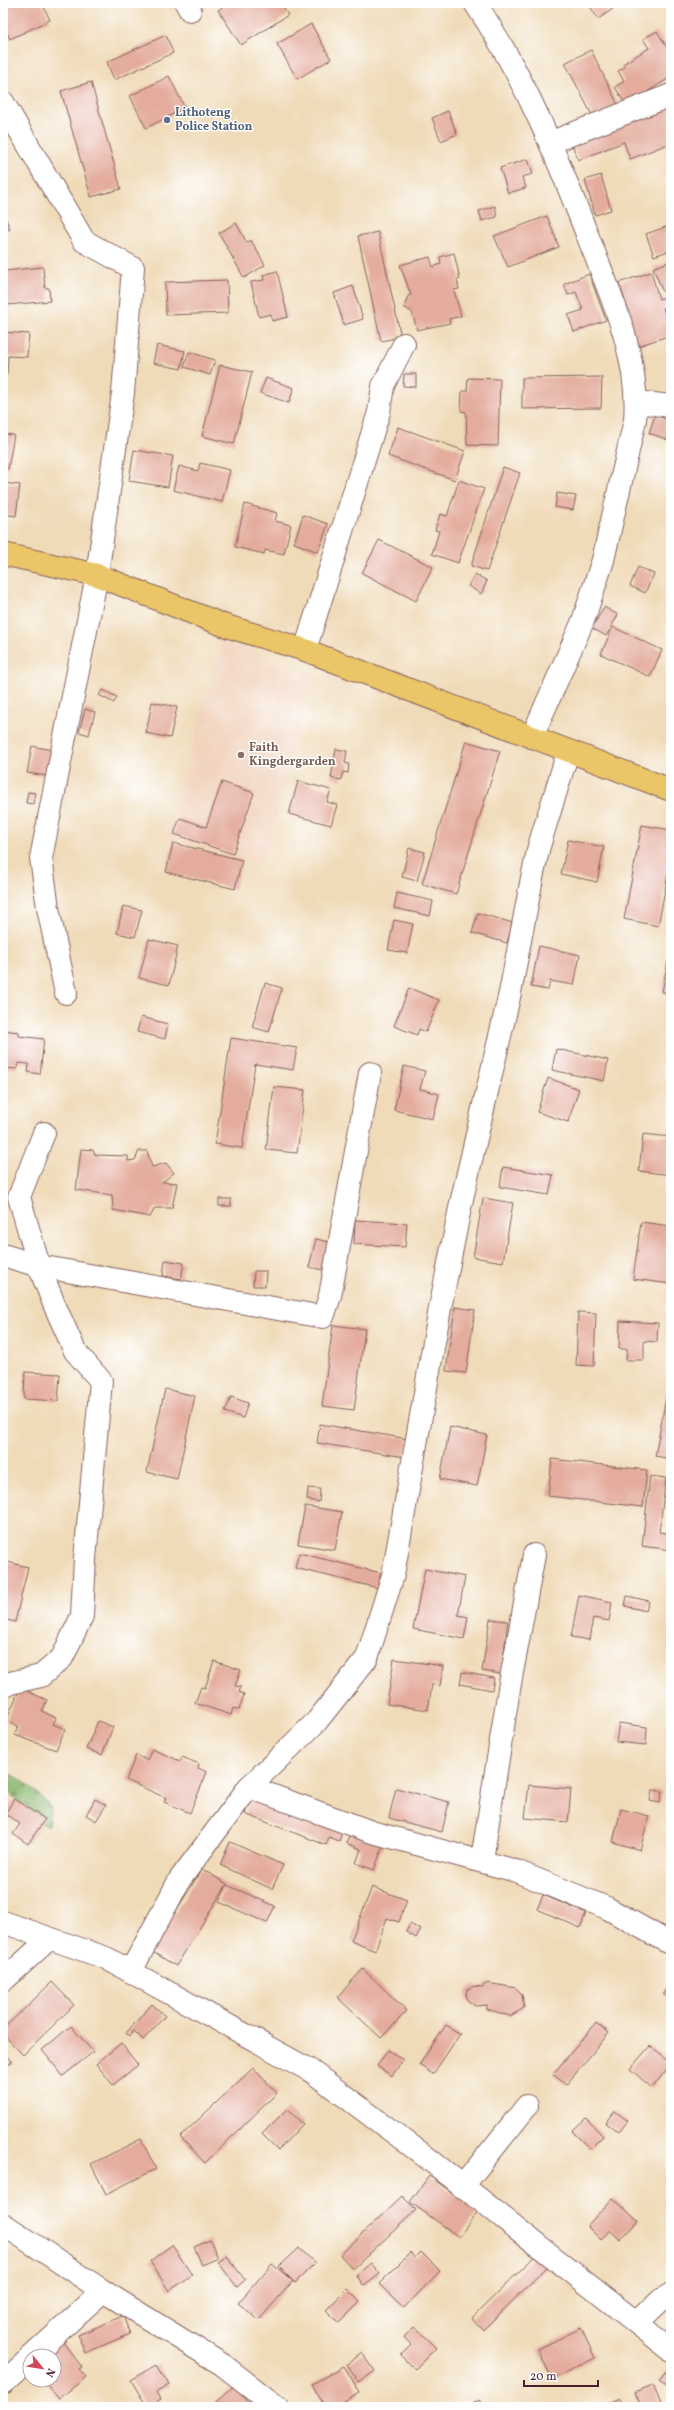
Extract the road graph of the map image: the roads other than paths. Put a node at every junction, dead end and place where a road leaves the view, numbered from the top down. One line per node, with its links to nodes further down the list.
1 (475, 3): 4 (street)
2 (671, 95): 4 (street)
3 (3, 102): 9 (street)
4 (552, 142): 6 (street)
5 (404, 344): 10 (street)
6 (636, 402): 7 (street); 11 (street)
7 (671, 406)
8 (3, 554): 9 (main road)
9 (96, 575): 10 (main road); 14 (street)
10 (305, 650): 11 (main road)
11 (532, 737): 12 (main road)
12 (568, 752): 13 (main road); 21 (street)
13 (671, 790)
14 (66, 993)
15 (370, 1073): 18 (street)
16 (44, 1133): 18 (street)
17 (3, 1255): 18 (street)
18 (39, 1266): 20 (street)
19 (534, 1555): 22 (street)
20 (5, 1682)
21 (249, 1787): 22 (street); 26 (street)
22 (482, 1860): 25 (street)
23 (3, 1922): 24 (street)
24 (49, 1939): 26 (street); 27 (street)
25 (671, 1944)
26 (132, 1971): 29 (street)
27 (3, 1981)
28 (527, 2106): 29 (street)
29 (462, 2187): 33 (street)
30 (3, 2224): 31 (street)
31 (103, 2291): 34 (street); 38 (street)
32 (671, 2294): 33 (street)
33 (638, 2322): 35 (street)
34 (41, 2348)
35 (671, 2350)
36 (22, 2365): 37 (street)
37 (3, 2383)
38 (277, 2407)

